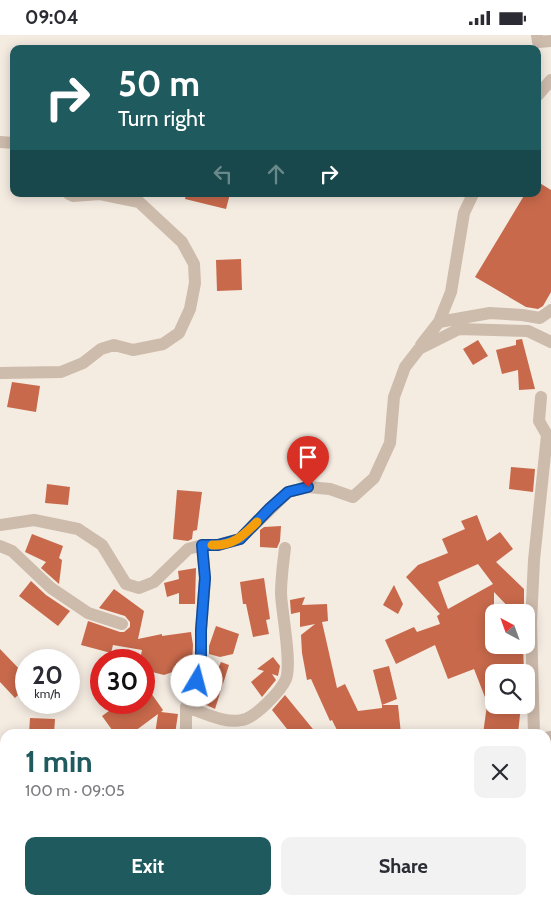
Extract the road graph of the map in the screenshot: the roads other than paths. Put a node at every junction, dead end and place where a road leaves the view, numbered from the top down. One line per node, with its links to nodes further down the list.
1 (536, 35): 2 (street)
2 (551, 41)
3 (551, 80): 4 (street)
4 (541, 92)
5 (115, 197): 11 (street)
6 (472, 197): 8 (street)
7 (551, 310): 8 (street)
8 (439, 322): 10 (street)
9 (551, 341): 10 (street)
10 (419, 349): 14 (street)
11 (0, 373)
12 (540, 397): 20 (street)
13 (0, 525): 14 (street)
14 (202, 545): 18 (street)
15 (0, 546): 17 (street)
16 (284, 548): 18 (street)
17 (122, 624)
18 (186, 707): 19 (street)
19 (186, 729)
20 (534, 729)

